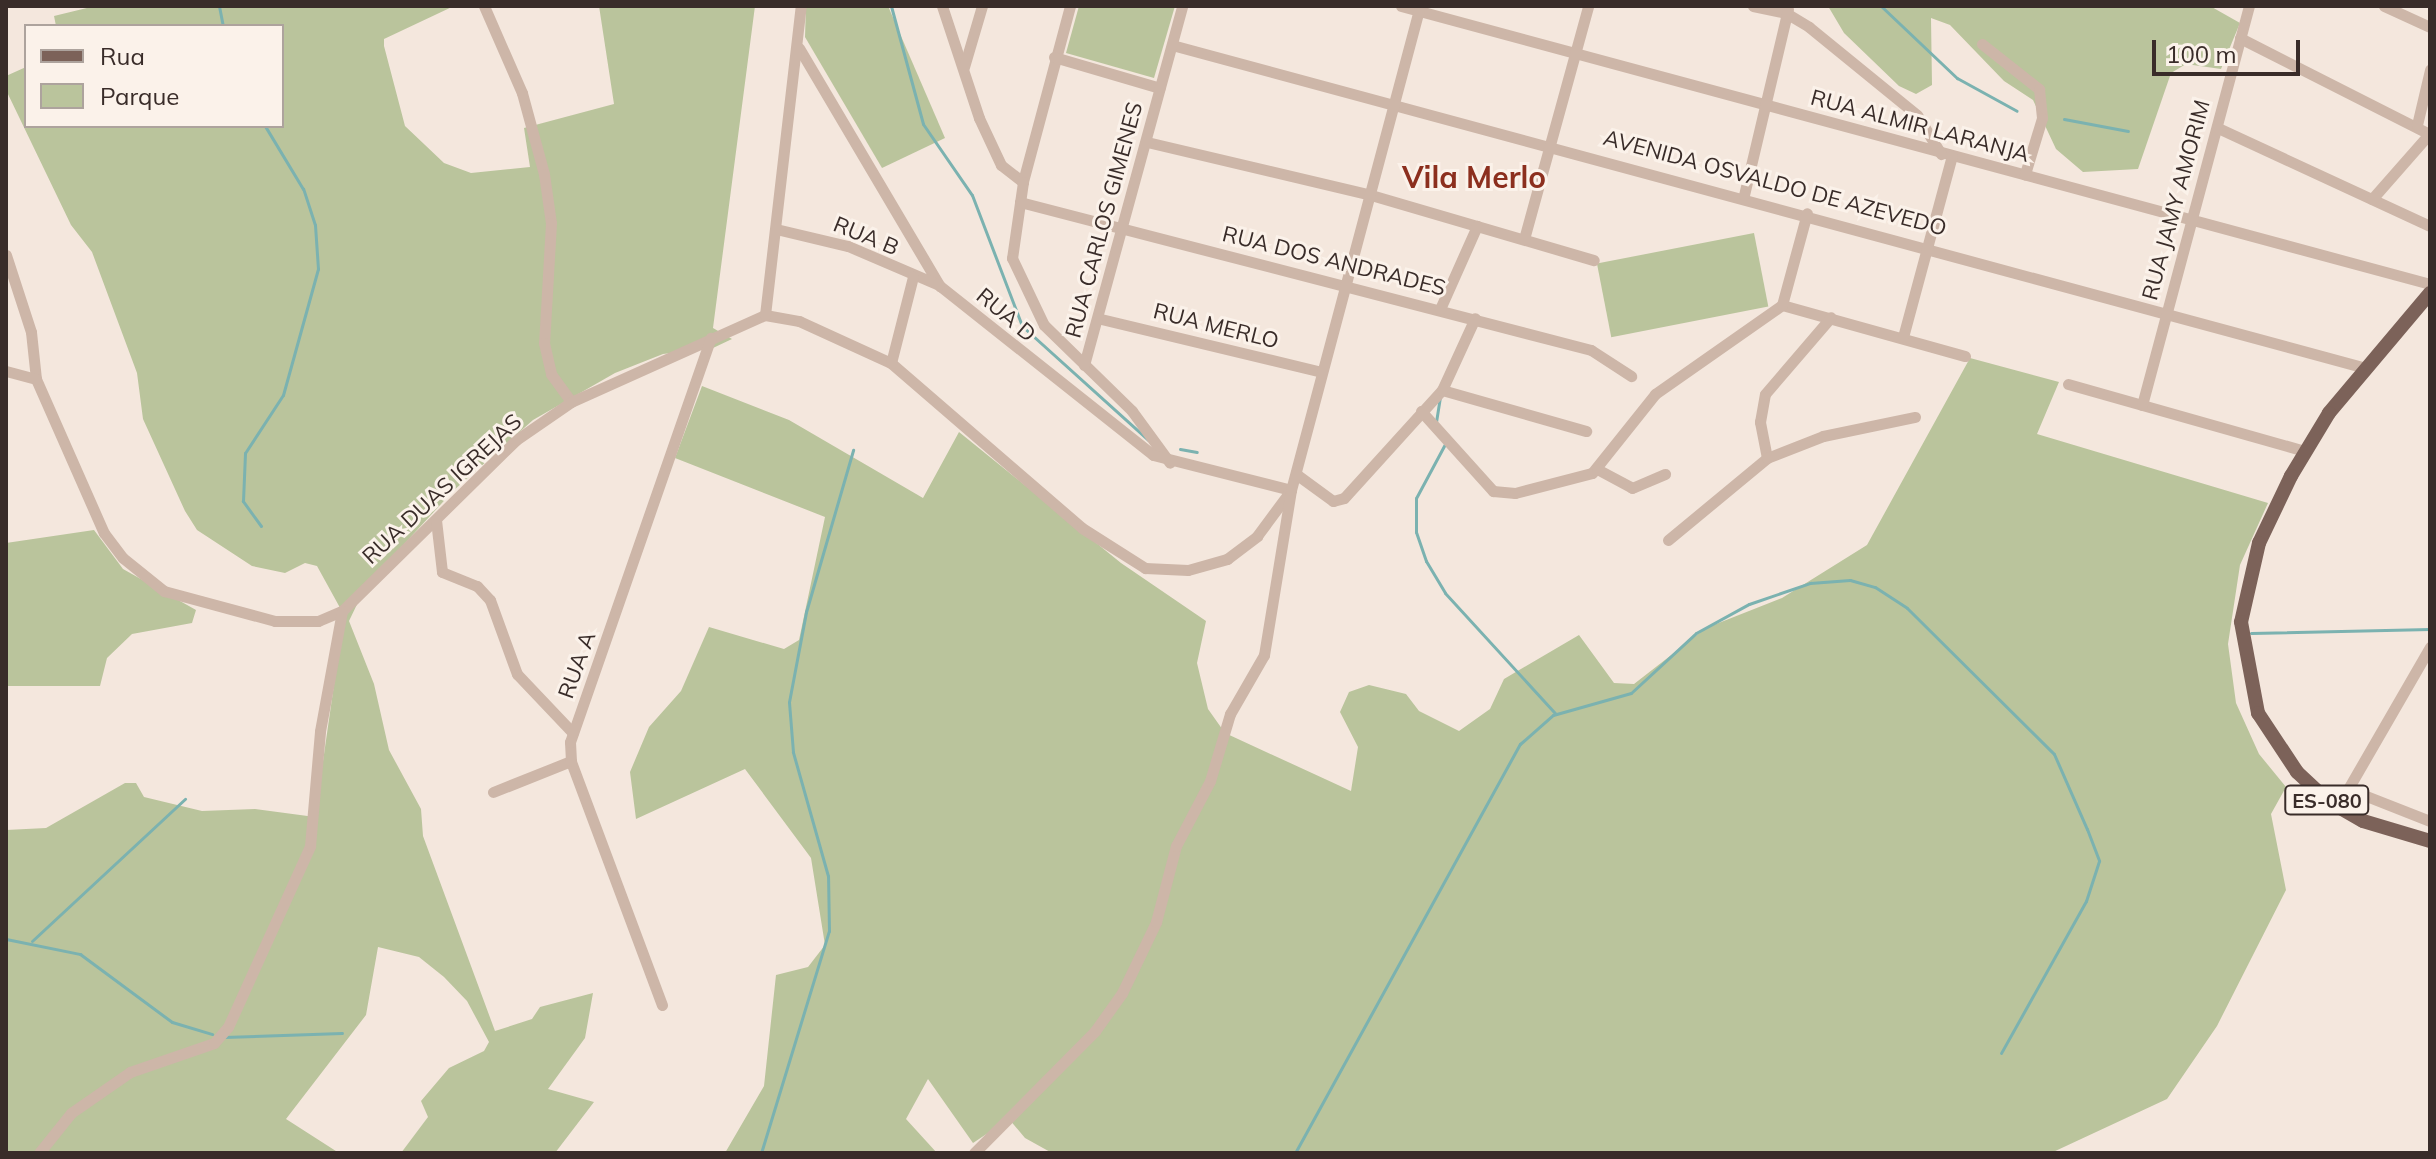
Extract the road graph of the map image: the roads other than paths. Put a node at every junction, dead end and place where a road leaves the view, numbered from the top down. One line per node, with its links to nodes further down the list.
1 (484, 6): 72 (street)
2 (801, 6): 18 (street)
3 (942, 6): 21 (street)
4 (982, 6): 21 (street)
5 (1070, 6): 20 (street)
6 (1182, 6): 17 (street, RUA CARLOS GIMENES)
7 (1401, 6): 12 (street, RUA ALMIR LARANJA)
8 (1588, 6): 19 (street)
9 (1753, 6): 13 (street)
10 (2249, 6): 15 (street, RUA JAMY AMORIM)
11 (2384, 6): 14 (street)
12 (1419, 9): 19 (street, RUA ALMIR LARANJA); 24 (street)
13 (1787, 10): 25 (street); 31 (street)
14 (2430, 27)
15 (2240, 38): 26 (street); 27 (street, RUA JAMY AMORIM)
16 (1982, 44): 32 (street)
17 (1172, 45): 23 (street, RUA CARLOS GIMENES); 24 (street, AVENIDA OSVALDO DE AZEVEDO)
18 (799, 48): 42 (street); 51 (street, RUA D)
19 (1573, 53): 25 (street, RUA ALMIR LARANJA); 30 (street)
20 (1054, 57): 23 (street); 33 (street)
21 (963, 68): 33 (street)
22 (2430, 70): 26 (street)
23 (1160, 88): 29 (street, RUA CARLOS GIMENES)
24 (1395, 101): 30 (street, AVENIDA OSVALDO DE AZEVEDO); 34 (street)
25 (1764, 102): 31 (street, RUA ALMIR LARANJA); 35 (street)
26 (2417, 125): 28 (street)
27 (2218, 128): 36 (street); 39 (street, RUA JAMY AMORIM)
28 (2430, 133): 36 (street)
29 (1147, 142): 34 (street); 43 (street, RUA CARLOS GIMENES)
30 (1551, 143): 35 (street, AVENIDA OSVALDO DE AZEVEDO); 44 (street)
31 (1947, 155): 32 (street, RUA ALMIR LARANJA); 45 (street)
32 (2025, 174): 39 (street, RUA ALMIR LARANJA)
33 (1023, 182): 37 (street)
34 (1371, 195): 40 (street); 49 (street)
35 (1744, 195): 38 (street, AVENIDA OSVALDO DE AZEVEDO)
36 (2372, 199): 41 (street)
37 (1020, 202): 43 (street, RUA DOS ANDRADES); 64 (street)
38 (1807, 213): 45 (street, AVENIDA OSVALDO DE AZEVEDO); 53 (street)
39 (2192, 217): 50 (street, RUA ALMIR LARANJA); 55 (street, RUA JAMY AMORIM)
40 (1477, 226): 44 (street); 54 (street)
41 (2430, 226)
42 (776, 229): 48 (street, RUA B); 56 (street)
43 (1125, 230): 49 (street, RUA DOS ANDRADES); 59 (street, RUA CARLOS GIMENES)
44 (1524, 239): 47 (street)
45 (1927, 245): 55 (street, AVENIDA OSVALDO DE AZEVEDO); 60 (street)
46 (6, 255): 69 (street, RUA DUAS IGREJAS)
47 (1594, 260)
48 (913, 277): 51 (street, RUA B); 63 (street)
49 (1346, 284): 54 (street, RUA DOS ANDRADES); 67 (street)
50 (2430, 284)
51 (940, 286): 79 (street, RUA D)
52 (2430, 293): 65 (main road, ES-080)
53 (1782, 305): 57 (street); 80 (street)
54 (1440, 309): 58 (street, RUA DOS ANDRADES)
55 (2166, 312): 65 (street, AVENIDA OSVALDO DE AZEVEDO); 73 (street, RUA JAMY AMORIM)
56 (765, 315): 61 (street, RUA DUAS IGREJAS); 63 (street)
57 (1831, 317): 60 (street); 78 (street)
58 (1475, 318): 68 (street, RUA DOS ANDRADES); 71 (street)
59 (1101, 319): 64 (street, RUA CARLOS GIMENES); 67 (street, RUA MERLO)
60 (1903, 337): 62 (street)
61 (711, 338): 72 (street, RUA DUAS IGREJAS); 88 (street, RUA A)
62 (1965, 356)
63 (891, 363): 83 (street)
64 (1084, 365): 79 (street, RUA CARLOS GIMENES)
65 (2366, 368): 77 (main road, ES-080)
66 (6, 371): 69 (street)
67 (1321, 372): 81 (street)
68 (1631, 376)
69 (36, 379): 86 (street, RUA DUAS IGREJAS)
70 (2068, 384): 73 (street)
71 (1442, 390): 74 (street); 76 (street)
72 (571, 402): 84 (street, RUA DUAS IGREJAS)
73 (2142, 405): 77 (street)
74 (1421, 411): 80 (street); 81 (street)
75 (1915, 417): 78 (street)
76 (1586, 431)
77 (2305, 451): 92 (main road, ES-080)
78 (1767, 458): 85 (street)
79 (1170, 463): 83 (street, RUA D)
80 (1597, 469): 82 (street)
81 (1296, 474): 83 (street)
82 (1665, 474)
83 (1291, 490): 97 (street)
84 (436, 520): 86 (street, RUA DUAS IGREJAS); 88 (street)
85 (1668, 540)
86 (342, 611): 96 (street)
87 (2430, 647): 90 (street)
88 (573, 733): 89 (street, RUA A)
89 (571, 761): 91 (street); 95 (street, RUA A)
90 (2351, 790): 92 (street); 93 (street)
91 (493, 792)
92 (2337, 808): 94 (main road, ES-080)
93 (2430, 821)
94 (2430, 841)
95 (662, 1005)
96 (39, 1153)
97 (974, 1153)

